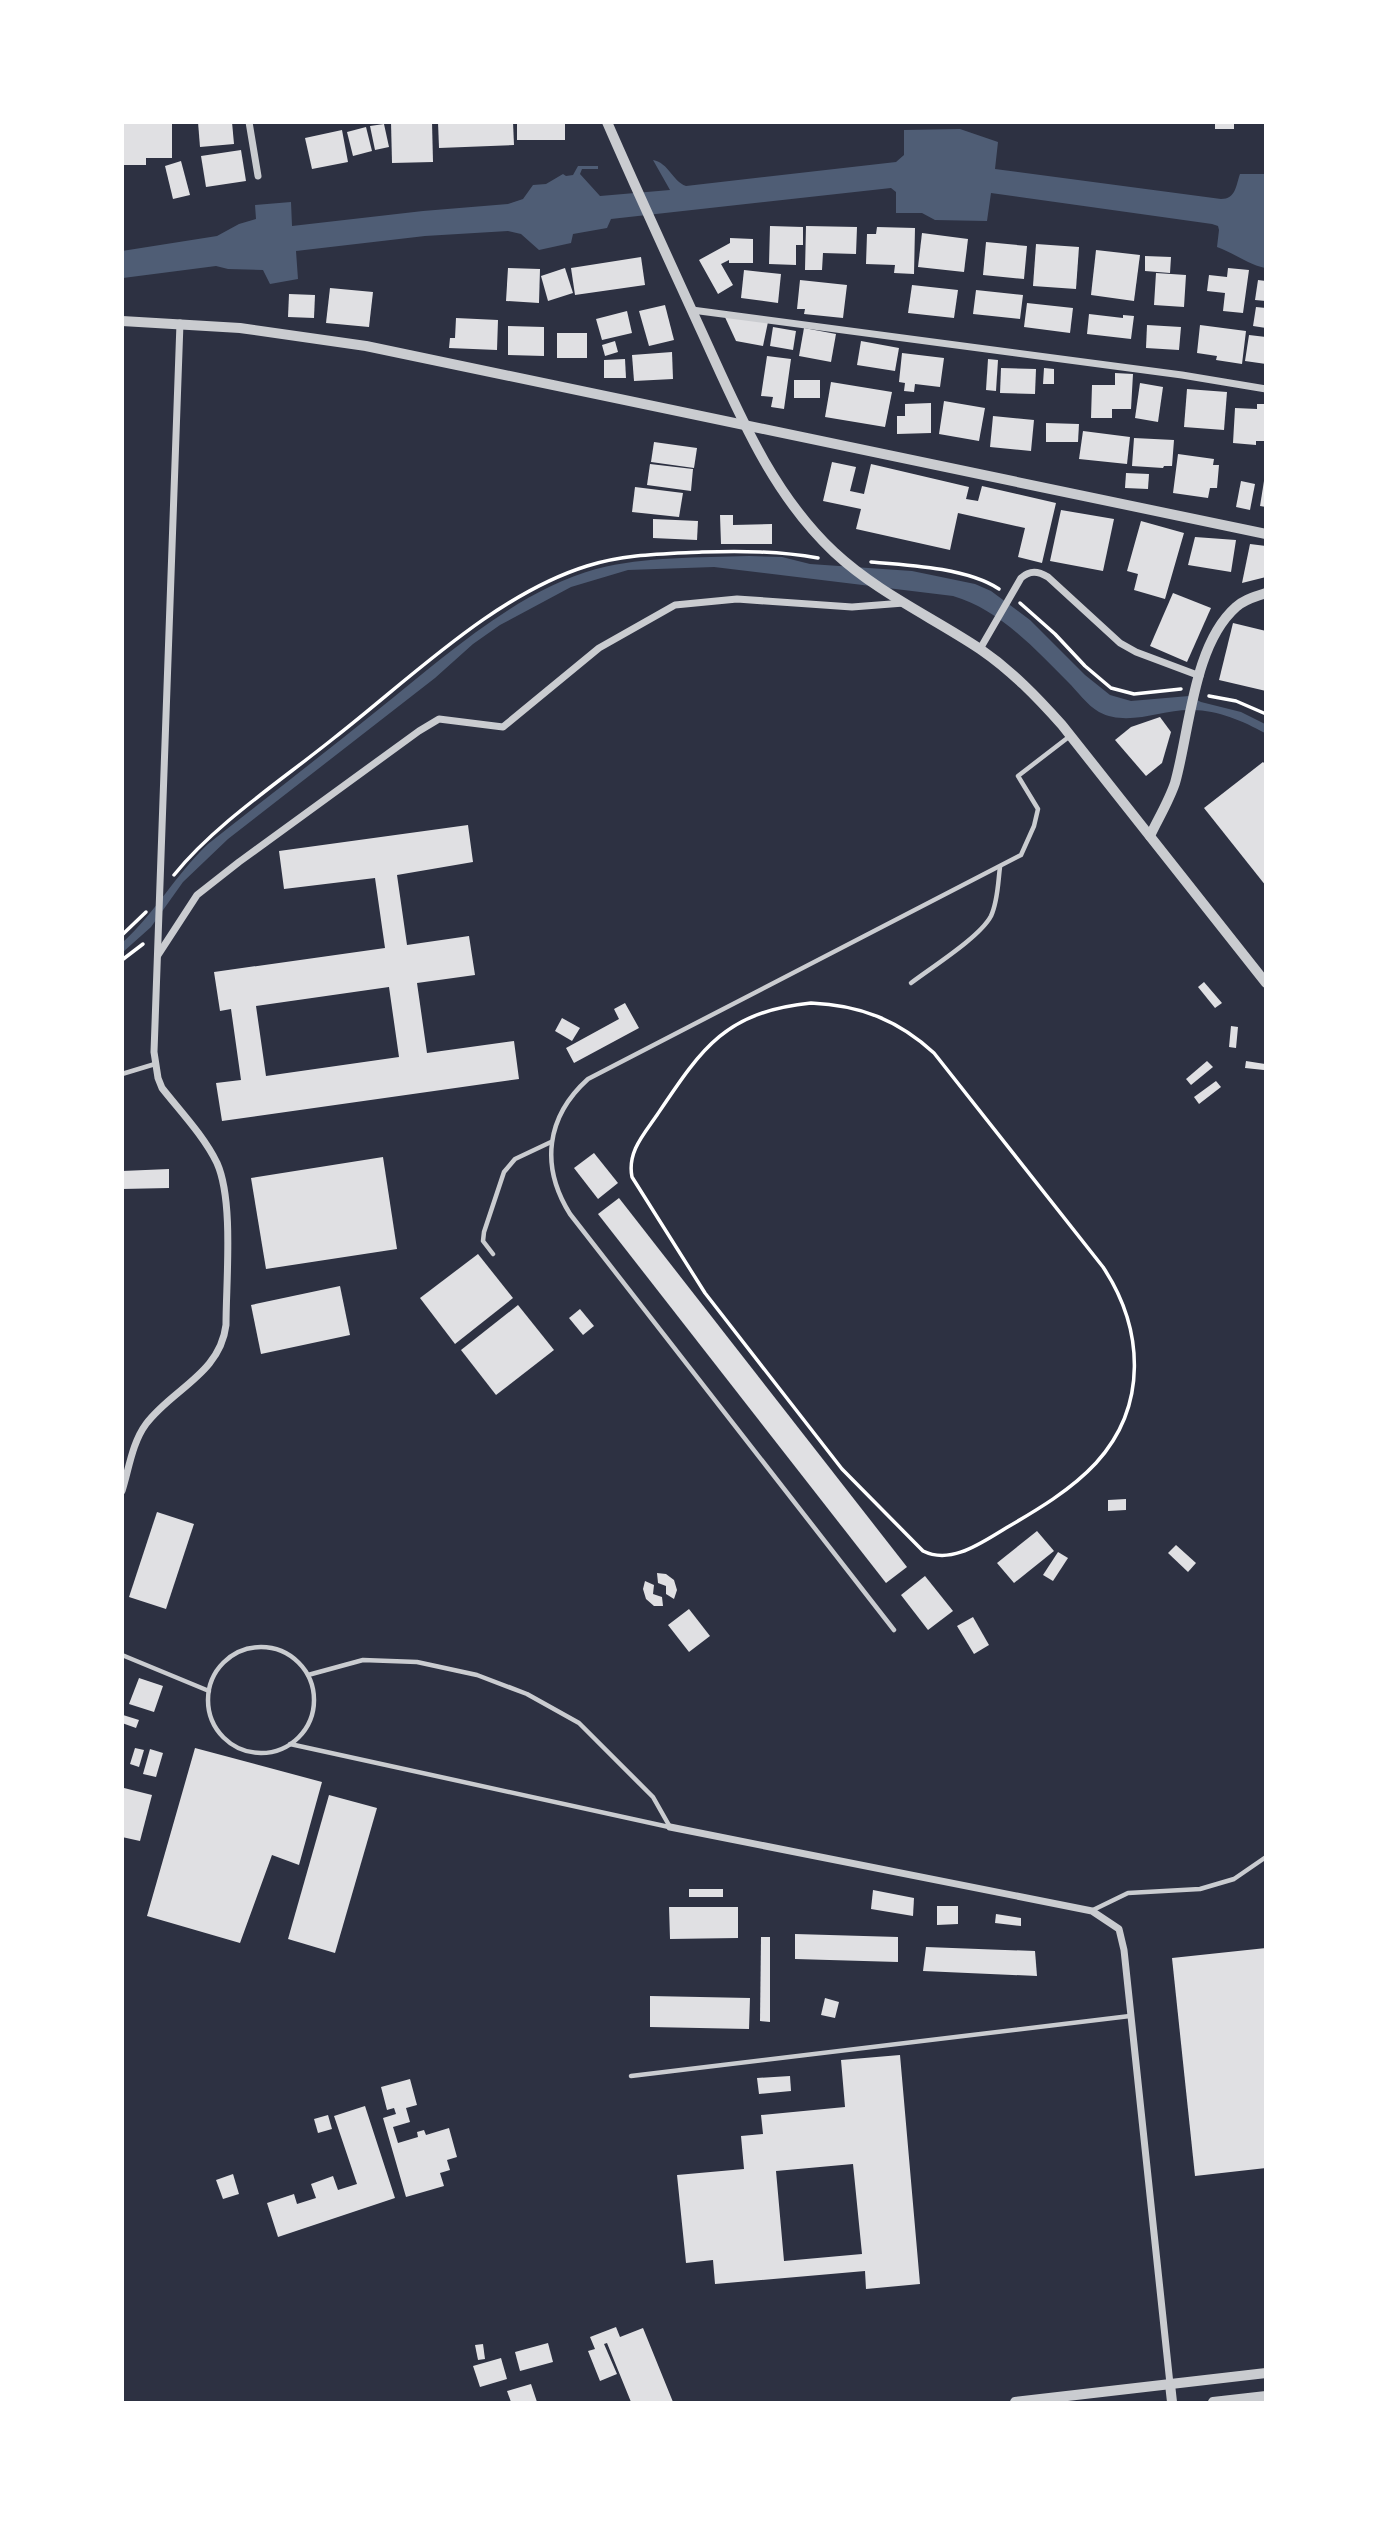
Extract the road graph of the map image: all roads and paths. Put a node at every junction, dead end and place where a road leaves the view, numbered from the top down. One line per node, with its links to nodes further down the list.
1 (249, 122): 3 (street)
2 (607, 122): 4 (street)
3 (258, 176)
4 (692, 310): 7 (street); 8 (street)
5 (122, 321): 6 (street)
6 (180, 323): 8 (street); 29 (street)
7 (1265, 389)
8 (746, 427): 9 (street); 15 (street)
9 (1265, 534)
10 (820, 559): 24 (path)
11 (869, 562): 12 (path)
12 (1003, 592)
13 (1265, 593): 17 (street)
14 (1015, 600): 18 (path)
15 (904, 603): 16 (street); 29 (street)
16 (980, 649): 17 (street); 21 (street)
17 (1200, 676): 22 (street)
18 (1182, 688)
19 (1209, 696): 20 (path)
20 (1265, 714)
21 (1071, 736): 22 (street); 23 (lane)
22 (1150, 836): 33 (street)
23 (1000, 866): 32 (lane); 36 (lane)
24 (168, 884)
25 (152, 905): 26 (path)
26 (134, 926): 27 (path); 28 (path)
27 (141, 932)
28 (122, 935)
29 (158, 956): 34 (street)
30 (143, 959): 31 (path)
31 (122, 960)
32 (911, 983)
33 (1265, 983)
34 (155, 1064): 35 (lane); 38 (street)
35 (122, 1074)
36 (552, 1141): 37 (lane); 40 (lane)
37 (493, 1254)
38 (122, 1491)
39 (959, 1552): 39 (path)
40 (894, 1630)
41 (122, 1655): 43 (lane)
42 (308, 1675): 43 (lane); 44 (lane); 45 (lane)
43 (209, 1691): 44 (lane)
44 (290, 1744): 45 (lane)
45 (670, 1828): 47 (street)
46 (1265, 1857): 47 (lane)
47 (1092, 1911): 48 (street)
48 (1131, 2015): 49 (lane); 51 (street)
49 (631, 2076)
50 (1265, 2373): 51 (street)
51 (1171, 2384): 53 (street); 54 (street)
52 (1265, 2396): 55 (street)
53 (1015, 2403)
54 (1172, 2403)
55 (1213, 2403)

